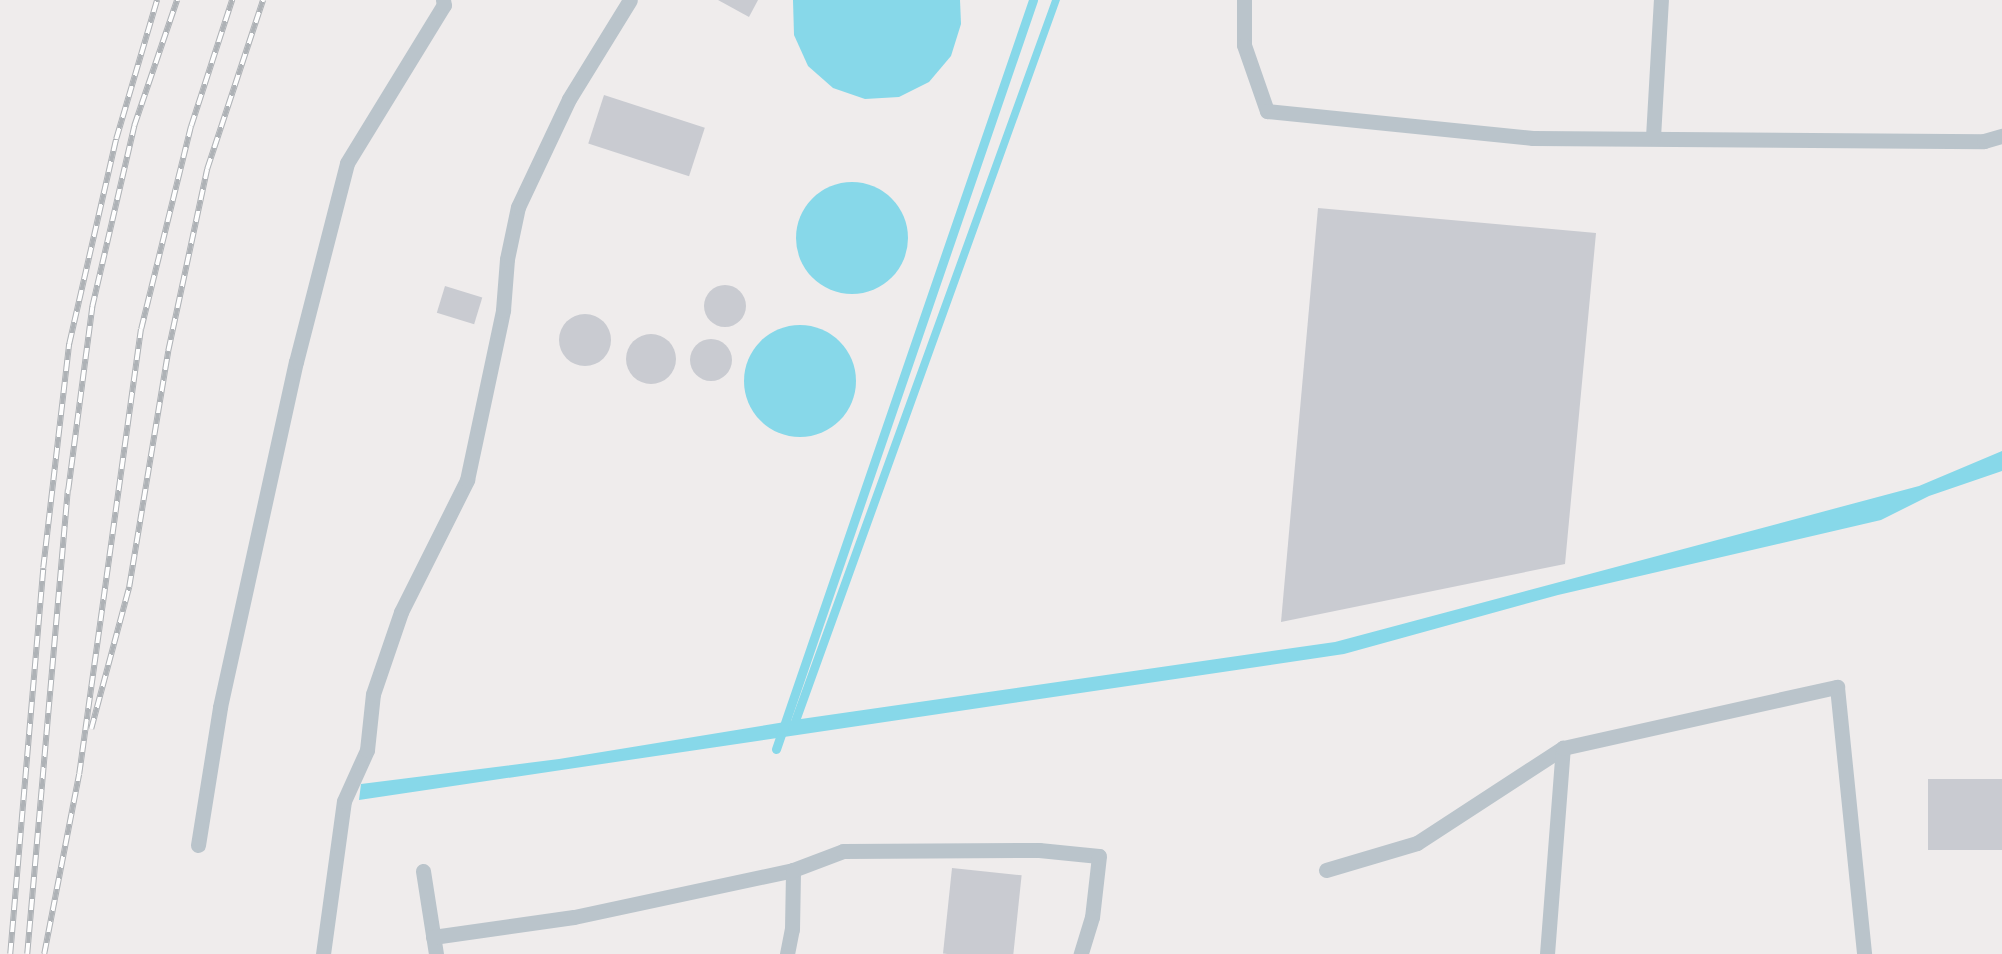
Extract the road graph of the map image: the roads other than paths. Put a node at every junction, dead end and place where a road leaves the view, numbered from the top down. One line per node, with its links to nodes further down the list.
1 (443, 0): 8 (lane)
2 (630, 0): 13 (lane)
3 (1244, 0): 6 (lane)
4 (1661, 0): 6 (lane)
5 (2002, 136): 6 (lane)
6 (1653, 137)
7 (1562, 748): 10 (lane); 17 (lane); 18 (lane)
8 (198, 845)
9 (793, 870): 12 (lane); 15 (lane); 16 (lane)
10 (1326, 870)
11 (423, 871): 12 (lane)
12 (433, 937): 14 (lane)
13 (323, 954)
14 (436, 954)
15 (787, 954)
16 (1081, 954)
17 (1547, 954)
18 (1864, 954)

